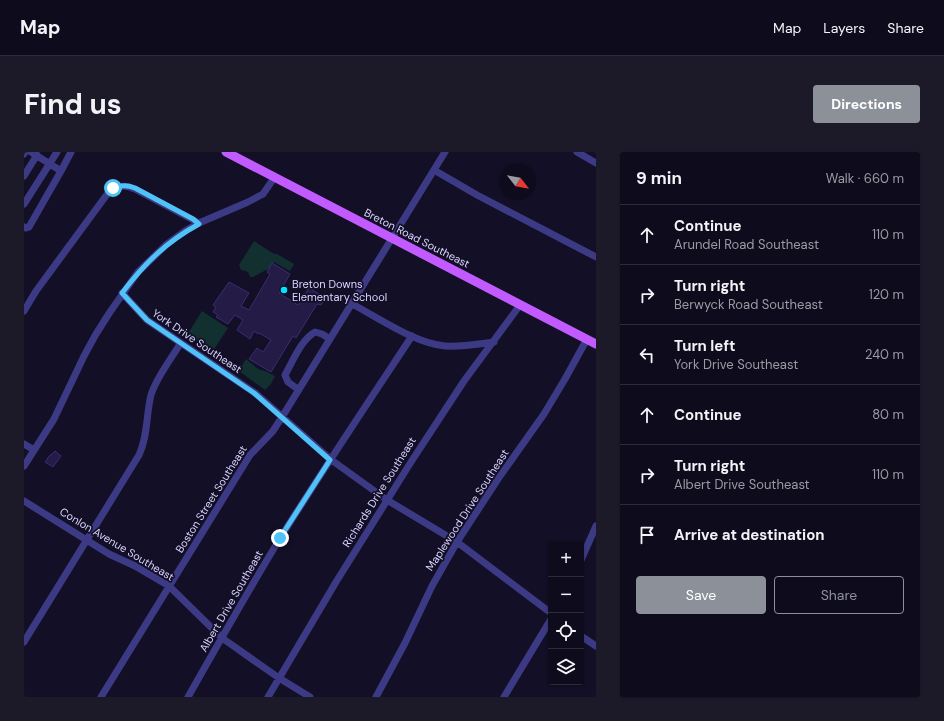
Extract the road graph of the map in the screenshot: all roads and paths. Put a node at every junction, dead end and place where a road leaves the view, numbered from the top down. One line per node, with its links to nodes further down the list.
1 (57, 152): 8 (street)
2 (71, 152): 11 (street)
3 (226, 152): 13 (main road, Breton Road Southeast)
4 (445, 152): 10 (street, Boston Street Southeast)
5 (577, 152): 7 (street)
6 (34, 154): 8 (street); 12 (street)
7 (591, 156): 9 (street)
8 (49, 163): 11 (street); 14 (street)
9 (596, 163)
10 (434, 170): 17 (street, Boston Street Southeast); 18 (street)
11 (61, 171): 16 (street)
12 (24, 176)
13 (274, 178): 15 (street); 17 (main road, Breton Road Southeast)
14 (24, 204)
15 (199, 224): 19 (street); 22 (street)
16 (24, 227)
17 (392, 238): 20 (street, Boston Street Southeast); 21 (main road, Breton Road Southeast)
18 (596, 257)
19 (122, 293): 27 (street, York Drive Southeast); 32 (street)
20 (352, 304): 23 (street); 24 (street, Boston Street Southeast)
21 (520, 305): 25 (main road, Breton Road Southeast); 26 (street, Richards Drive Southeast)
22 (24, 311)
23 (412, 336): 26 (street); 33 (street, Albert Drive Southeast)
24 (330, 339): 29 (street, Boston Street Southeast); 29 (street)
25 (587, 339): 28 (main road, Breton Road Southeast); 39 (street, Maplewood Drive Southeast)
26 (494, 342): 35 (street, Richards Drive Southeast)
27 (180, 344): 30 (street, York Drive Southeast); 38 (street)
28 (596, 344)
29 (299, 390): 30 (street, Boston Street Southeast)
30 (282, 417): 33 (street, York Drive Southeast); 41 (street, Boston Street Southeast)
31 (24, 444): 32 (street)
32 (34, 450): 34 (street)
33 (330, 460): 35 (street, York Drive Southeast); 44 (street, Albert Drive Southeast)
34 (24, 466)
35 (387, 500): 39 (street, York Drive Southeast); 48 (street, Richards Drive Southeast)
36 (24, 502): 38 (street, Conlon Avenue Southeast)
37 (596, 526): 40 (street)
38 (87, 539): 41 (street, Conlon Avenue Southeast); 46 (street)
39 (458, 542): 42 (street, York Drive Southeast); 53 (street, Maplewood Drive Southeast)
40 (584, 553)
41 (169, 586): 44 (street, Conlon Avenue Southeast); 49 (street, Boston Street Southeast)
42 (550, 613)
43 (548, 624): 54 (street)
44 (222, 638): 48 (street, Conlon Avenue Southeast); 50 (street, Albert Drive Southeast)
45 (584, 638): 47 (street)
46 (24, 642)
47 (596, 646)
48 (279, 678): 51 (street, Richards Drive Southeast); 52 (street, Conlon Avenue Southeast)
49 (101, 697)
50 (188, 697)
51 (268, 697)
52 (310, 697)
53 (376, 697)
54 (504, 697)

